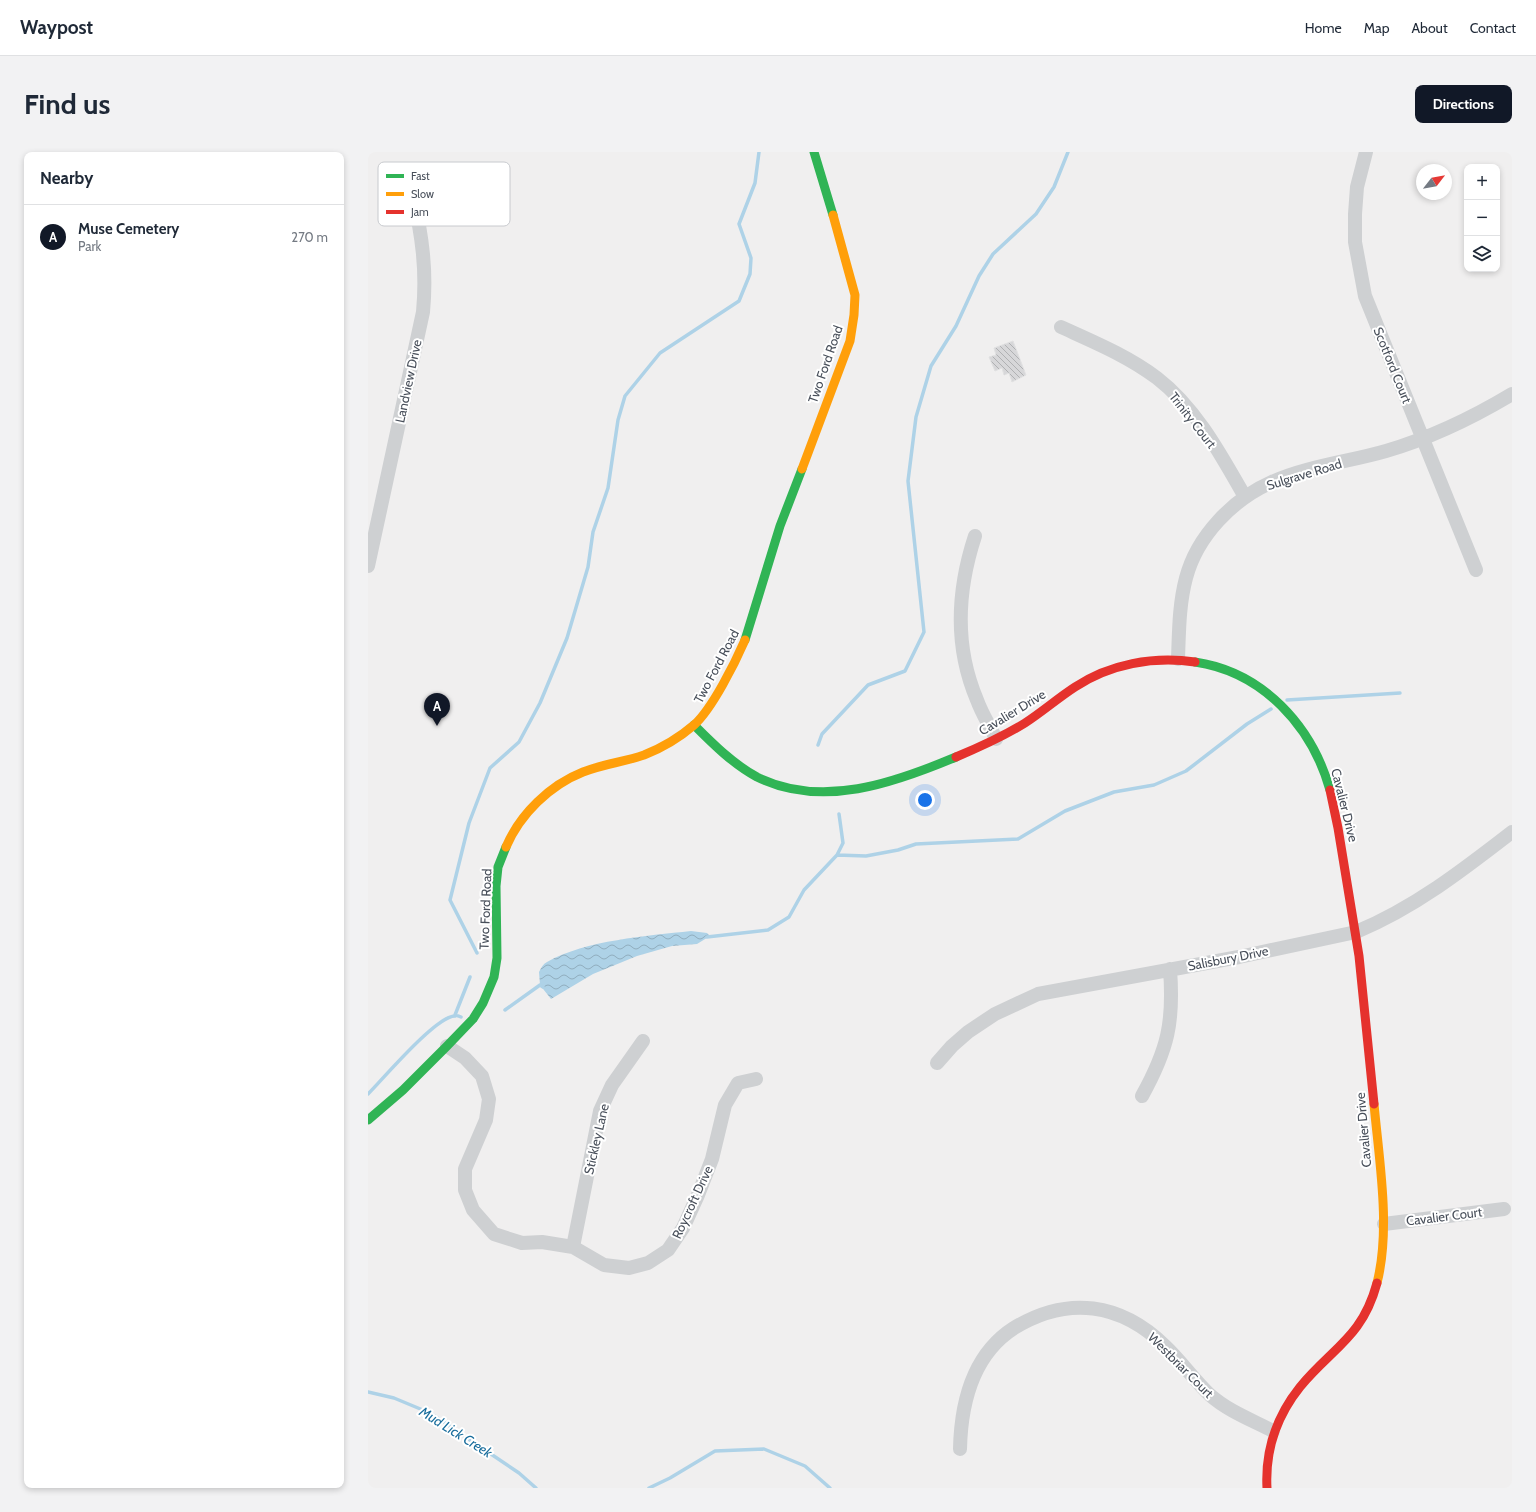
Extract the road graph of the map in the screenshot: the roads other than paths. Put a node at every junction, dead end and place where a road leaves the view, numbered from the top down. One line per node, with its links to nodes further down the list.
1 (814, 152): 12 (street, Two Ford Road)
2 (1366, 152): 6 (street, Scotford Court)
3 (421, 226): 9 (street, Landview Drive)
4 (1061, 327): 7 (street, Trinity Court)
5 (1512, 394): 6 (street, Sulgrave Road)
6 (1422, 438): 7 (street, Sulgrave Road); 10 (street, Scotford Court)
7 (1245, 497): 11 (street, Sulgrave Road)
8 (975, 536): 13 (street)
9 (368, 566)
10 (1476, 570)
11 (1178, 659): 13 (street, Cavalier Drive); 15 (street, Cavalier Drive)
12 (694, 726): 13 (street, Cavalier Drive); 18 (street, Two Ford Road)
13 (996, 739)
14 (1512, 832): 15 (street, Salisbury Drive)
15 (1356, 932): 16 (street, Salisbury Drive); 24 (street, Cavalier Drive)
16 (1170, 969): 19 (street, Salisbury Drive); 21 (street)
17 (643, 1041): 25 (street, Stickley Lane)
18 (447, 1046): 22 (street, Two Ford Road); 25 (street, Roycroft Drive)
19 (937, 1063)
20 (756, 1079): 25 (street, Roycroft Drive)
21 (1142, 1096)
22 (368, 1120)
23 (1504, 1209): 24 (street, Cavalier Court)
24 (1384, 1224): 26 (street, Cavalier Drive)
25 (573, 1247)
26 (1273, 1431): 27 (street, Westbriar Court); 28 (street, Cavalier Drive)
27 (960, 1449)
28 (1267, 1488)

